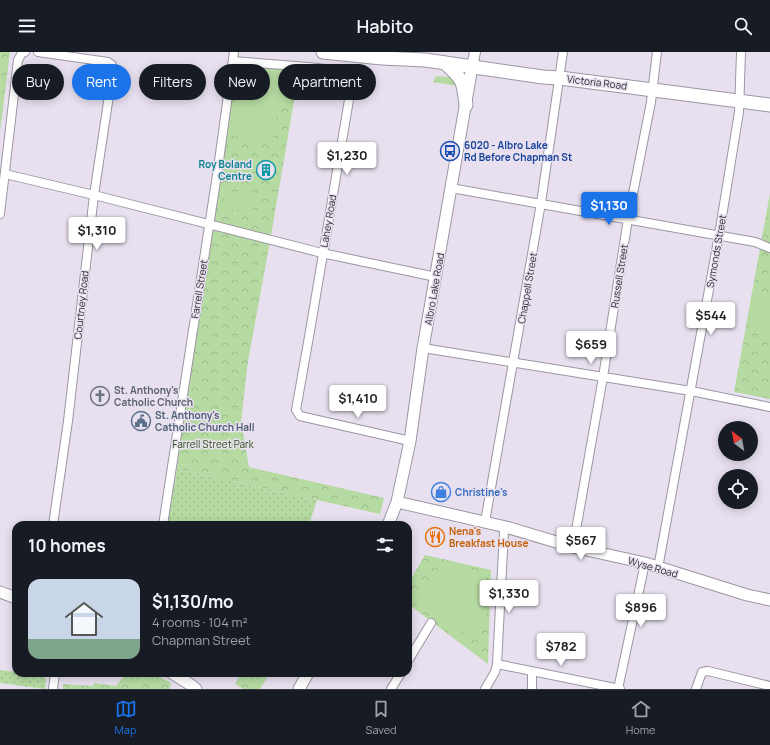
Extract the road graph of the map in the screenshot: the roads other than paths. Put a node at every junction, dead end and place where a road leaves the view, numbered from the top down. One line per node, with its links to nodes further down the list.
1 (23, 52): 19 (street)
2 (38, 52): 21 (street, Courtney Road)
3 (234, 52): 11 (street, Farrell Street)
4 (323, 52): 10 (main road, Victoria Road)
5 (392, 52): 10 (main road, Victoria Road)
6 (475, 52): 13 (street, Albro Lake Road)
7 (563, 52): 14 (street, Chappell Street)
8 (657, 52): 15 (street, Russell Street)
9 (741, 52): 16 (street, Symonds Street)
10 (425, 60): 12 (main road, Victoria Road)
11 (233, 62): 25 (street, Farrell Street); 28 (street, Lahey Road)
12 (446, 64): 13 (main road, Victoria Road); 17 (main road)
13 (472, 67): 14 (main road, Victoria Road); 17 (main road, Albro Lake Road)
14 (560, 78): 15 (main road, Victoria Road); 22 (street, Chappell Street)
15 (652, 90): 16 (main road, Victoria Road); 24 (street, Russell Street)
16 (740, 101): 18 (main road, Victoria Road); 26 (street, Symonds Street)
17 (466, 105): 20 (main road, Albro Lake Road)
18 (770, 105)
19 (6, 174): 21 (street); 23 (street)
20 (451, 188): 22 (street); 29 (main road, Albro Lake Road)
21 (94, 195): 25 (street); 37 (street, Courtney Road)
22 (541, 203): 24 (street); 31 (street, Chappell Street)
23 (0, 214)
24 (628, 219): 26 (street); 32 (street, Russell Street)
25 (209, 224): 28 (street); 38 (street, Farrell Street)
26 (719, 235): 27 (street); 33 (street, Symonds Street)
27 (770, 248)
28 (322, 254): 29 (street); 35 (street, Lahey Road)
29 (436, 277): 30 (main road, Albro Lake Road)
30 (423, 348): 31 (street); 35 (main road, Albro Lake Road)
31 (514, 362): 32 (street); 40 (street, Chappell Street)
32 (603, 377): 33 (street); 42 (street, Russell Street)
33 (691, 391): 34 (street); 44 (street, Symonds Street)
34 (770, 407)
35 (410, 441): 36 (main road, Albro Lake Road)
36 (396, 502): 39 (main road, Albro Lake Road); 40 (main road, Wyse Road)
37 (54, 521)
38 (164, 521)
39 (389, 521)
40 (485, 522): 41 (main road, Wyse Road)
41 (506, 527): 42 (main road, Wyse Road); 50 (street)
42 (573, 547): 43 (main road, Wyse Road)
43 (645, 563): 44 (main road, Wyse Road); 63 (street)
44 (658, 568): 47 (main road, Wyse Road)
45 (0, 592): 46 (main road)
46 (12, 596)
47 (770, 600)
48 (431, 623): 49 (street)
49 (412, 654)
50 (497, 664): 51 (street); 61 (street)
51 (532, 672): 62 (street); 63 (street)
52 (54, 677): 58 (street)
53 (177, 677): 57 (main road)
54 (306, 677): 59 (main road)
55 (398, 677): 60 (street)
56 (770, 686): 64 (street)
57 (192, 688)
58 (53, 689)
59 (299, 689)
60 (391, 689)
61 (485, 689)
62 (532, 689)
63 (619, 689)
64 (696, 689)

